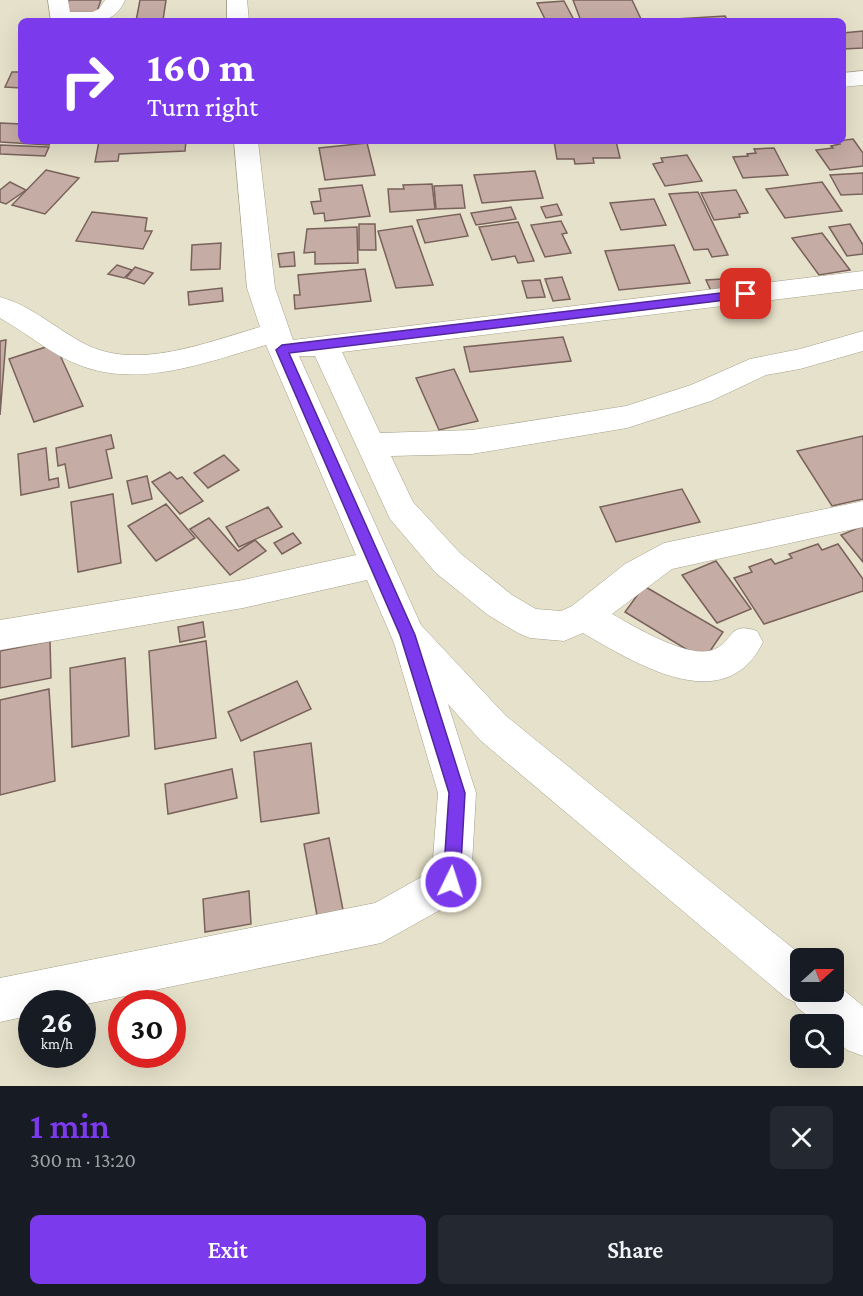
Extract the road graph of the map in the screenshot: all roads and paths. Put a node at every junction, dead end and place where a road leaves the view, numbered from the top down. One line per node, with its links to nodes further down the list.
1 (58, 0): 4 (street)
2 (115, 0): 5 (street)
3 (237, 0): 6 (street)
4 (60, 18)
5 (99, 18)
6 (238, 18)
7 (863, 78): 8 (street)
8 (846, 80)
9 (246, 144): 12 (street)
10 (863, 280): 14 (street)
11 (0, 306): 12 (street)
12 (279, 341): 14 (street); 17 (street)
13 (863, 341): 15 (street)
14 (324, 345): 15 (street)
15 (371, 445): 18 (street)
16 (863, 514): 18 (street)
17 (376, 564): 19 (street); 20 (street)
18 (584, 616): 21 (street)
19 (0, 635)
20 (408, 635): 22 (street); 23 (street)
21 (745, 642)
22 (790, 974)
23 (0, 1000)
24 (824, 1002): 25 (street)
25 (863, 1034)

